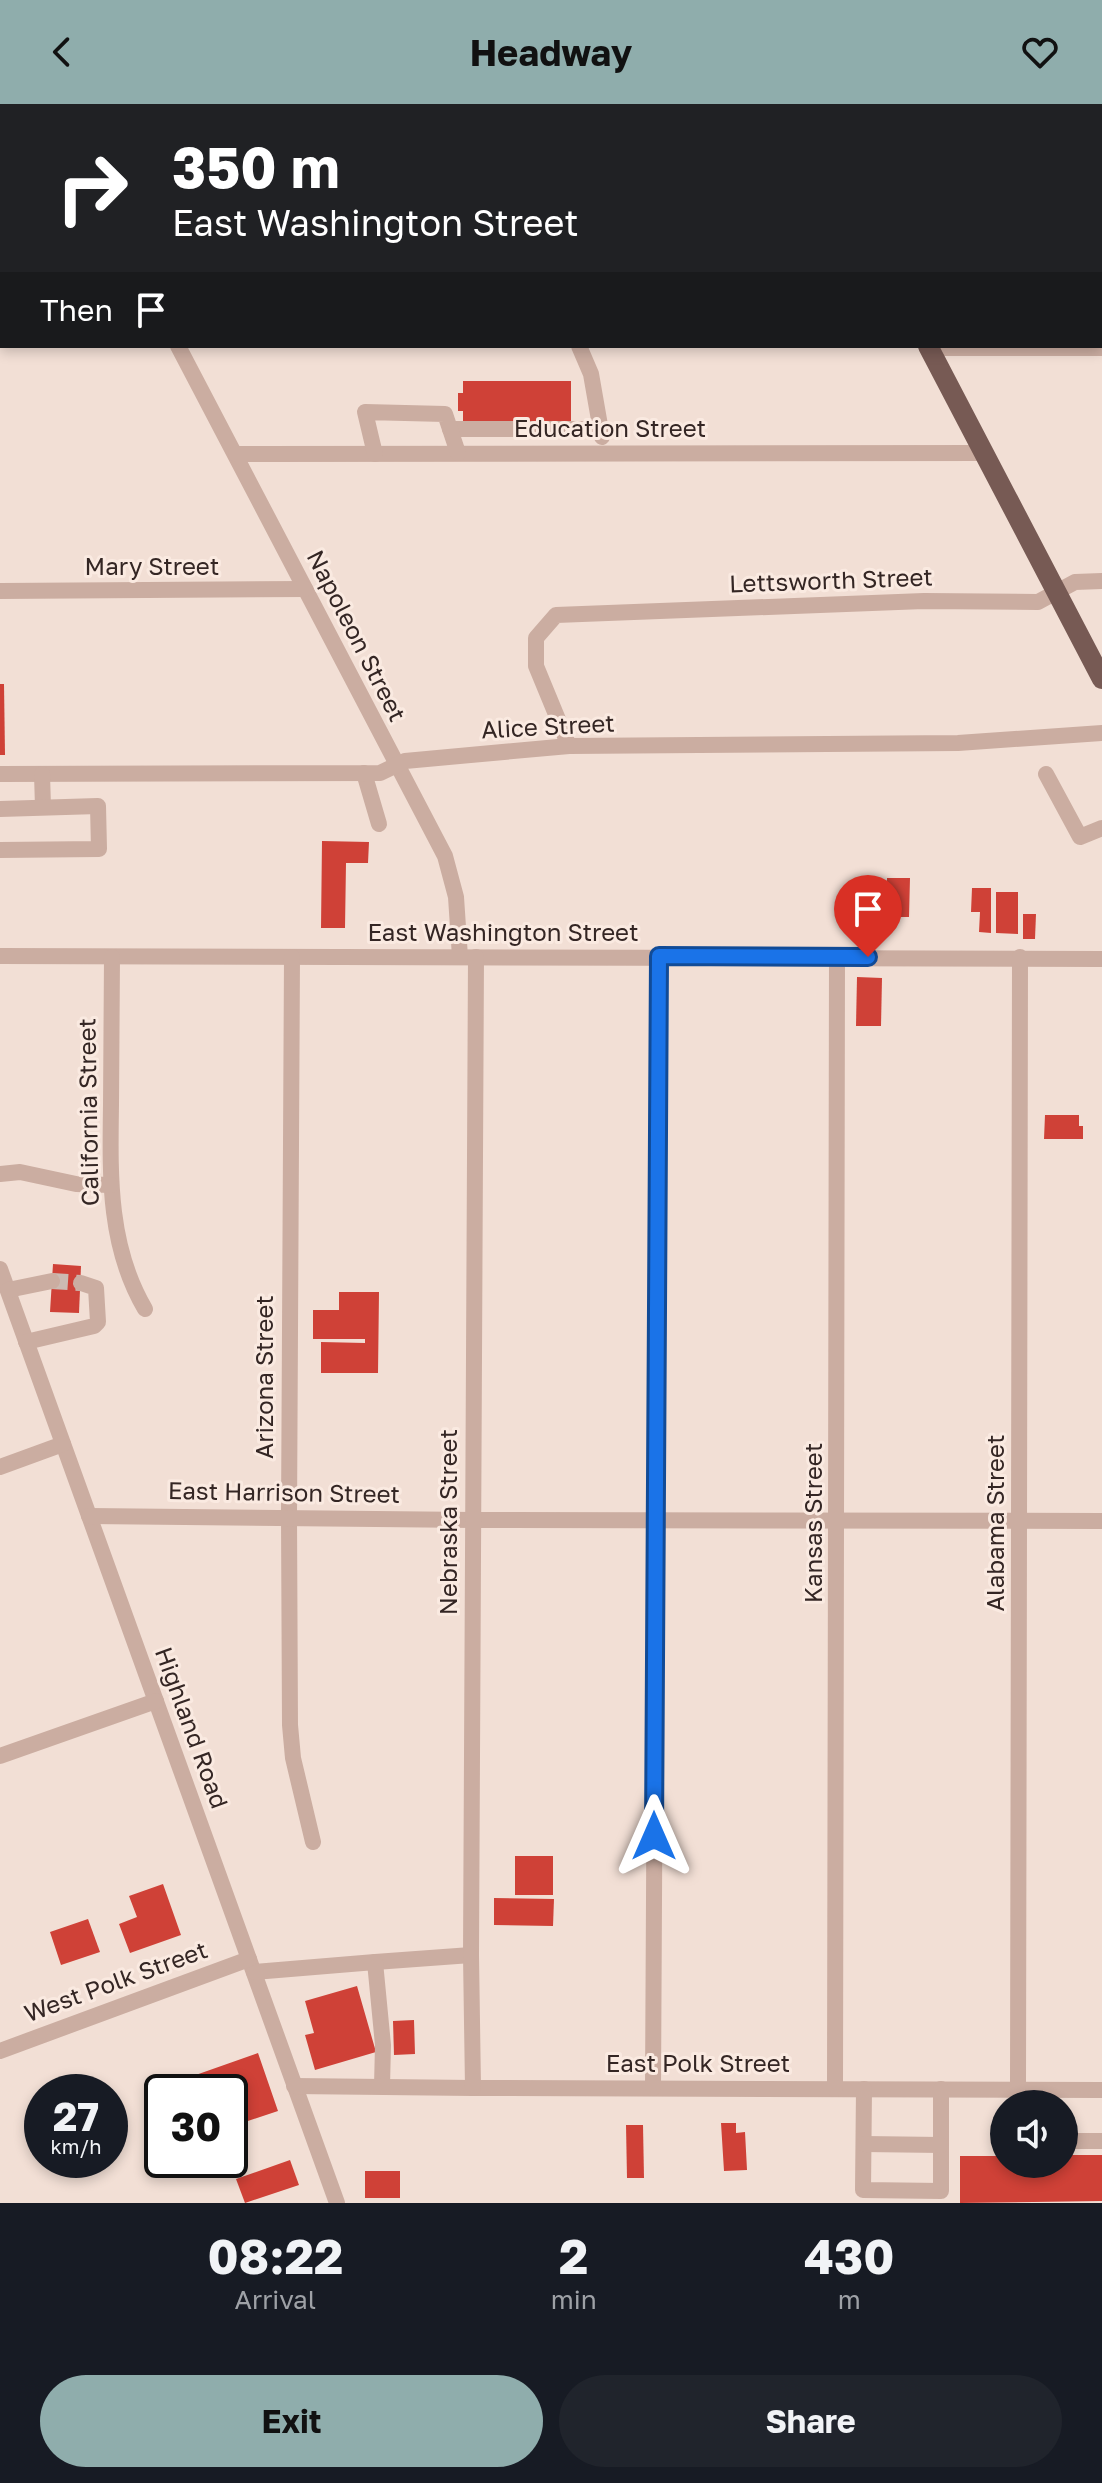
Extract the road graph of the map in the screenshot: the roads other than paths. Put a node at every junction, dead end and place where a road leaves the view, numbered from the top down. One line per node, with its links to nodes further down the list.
1 (179, 348): 9 (street, Napoleon Street)
2 (580, 348): 5 (street)
3 (929, 348): 8 (main road)
4 (450, 429): 5 (street); 6 (street); 10 (street)
5 (601, 429): 7 (street)
6 (458, 453): 7 (street, Education Street); 10 (street, Education Street)
7 (604, 453): 8 (street, Education Street)
8 (984, 453): 14 (main road)
9 (236, 454): 10 (street, Education Street); 12 (street, Napoleon Street)
10 (375, 454)
11 (1102, 581): 14 (street, Lettsworth Street)
12 (305, 589): 13 (street, Mary Street); 18 (street, Napoleon Street)
13 (0, 591)
14 (1057, 593): 15 (main road); 17 (street, Lettsworth Street)
15 (1102, 679)
16 (1102, 733): 17 (street, Alice Street)
17 (569, 746): 18 (street, Alice Street)
18 (396, 766): 19 (street, Alice Street); 32 (street, Napoleon Street)
19 (364, 773): 21 (street, Alice Street); 25 (street)
20 (0, 774): 21 (street, Alice Street)
21 (42, 774): 23 (street)
22 (1046, 774): 26 (street)
23 (43, 807): 24 (street); 27 (street)
24 (0, 809)
25 (379, 824)
26 (1102, 828)
27 (0, 850)
28 (0, 956): 30 (street, East Washington Street)
29 (659, 956): 32 (street, East Washington Street); 33 (street, East Washington Street); 49 (street)
30 (112, 957): 31 (street, East Washington Street); 37 (street, California Street)
31 (292, 957): 32 (street, East Washington Street); 47 (street, Arizona Street)
32 (468, 957): 48 (street, Nebraska Street)
33 (837, 957): 34 (street, East Washington Street); 50 (street, Kansas Street)
34 (1020, 957): 35 (street, East Washington Street); 51 (street, Alabama Street)
35 (1102, 959)
36 (0, 1174): 37 (street)
37 (111, 1185): 42 (street, California Street)
38 (0, 1269): 41 (street, Highland Road)
39 (52, 1281): 41 (street)
40 (81, 1283): 43 (street)
41 (8, 1290): 43 (street, Highland Road)
42 (145, 1309)
43 (26, 1342): 44 (street, Highland Road)
44 (63, 1444): 45 (street); 46 (street, Highland Road)
45 (0, 1467)
46 (89, 1516): 47 (street, East Harrison Street); 53 (street, Highland Road)
47 (289, 1517): 48 (street, East Harrison Street); 55 (street, Arizona Street)
48 (473, 1520): 49 (street, East Harrison Street); 56 (street, Nebraska Street)
49 (655, 1520): 50 (street, East Harrison Street); 63 (street)
50 (838, 1520): 51 (street, East Harrison Street); 64 (street, Kansas Street)
51 (1020, 1520): 52 (street, East Harrison Street); 67 (street, Alabama Street)
52 (1102, 1521)
53 (156, 1701): 54 (street); 58 (street, Highland Road)
54 (0, 1756)
55 (313, 1842)
56 (471, 1955): 57 (street, West Polk Street); 62 (street, Nebraska Street)
57 (375, 1962): 58 (street, West Polk Street); 61 (street)
58 (251, 1966): 59 (street, West Polk Street); 60 (street, Highland Road)
59 (0, 2051)
60 (294, 2086): 61 (street, East Polk Street); 75 (street, Highland Road)
61 (382, 2086): 62 (street, East Polk Street)
62 (473, 2088): 63 (street, East Polk Street)
63 (653, 2088): 64 (street, East Polk Street)
64 (835, 2089): 65 (street, East Polk Street)
65 (864, 2089): 66 (street, East Polk Street); 73 (street)
66 (941, 2089): 70 (street, East Polk Street); 74 (street)
67 (1014, 2090)
68 (1102, 2090): 69 (street, East Polk Street)
69 (1078, 2091)
70 (990, 2092)
71 (1078, 2141): 72 (street)
72 (1102, 2141)
73 (864, 2144): 74 (street); 74 (street)
74 (941, 2145)
75 (337, 2203)

